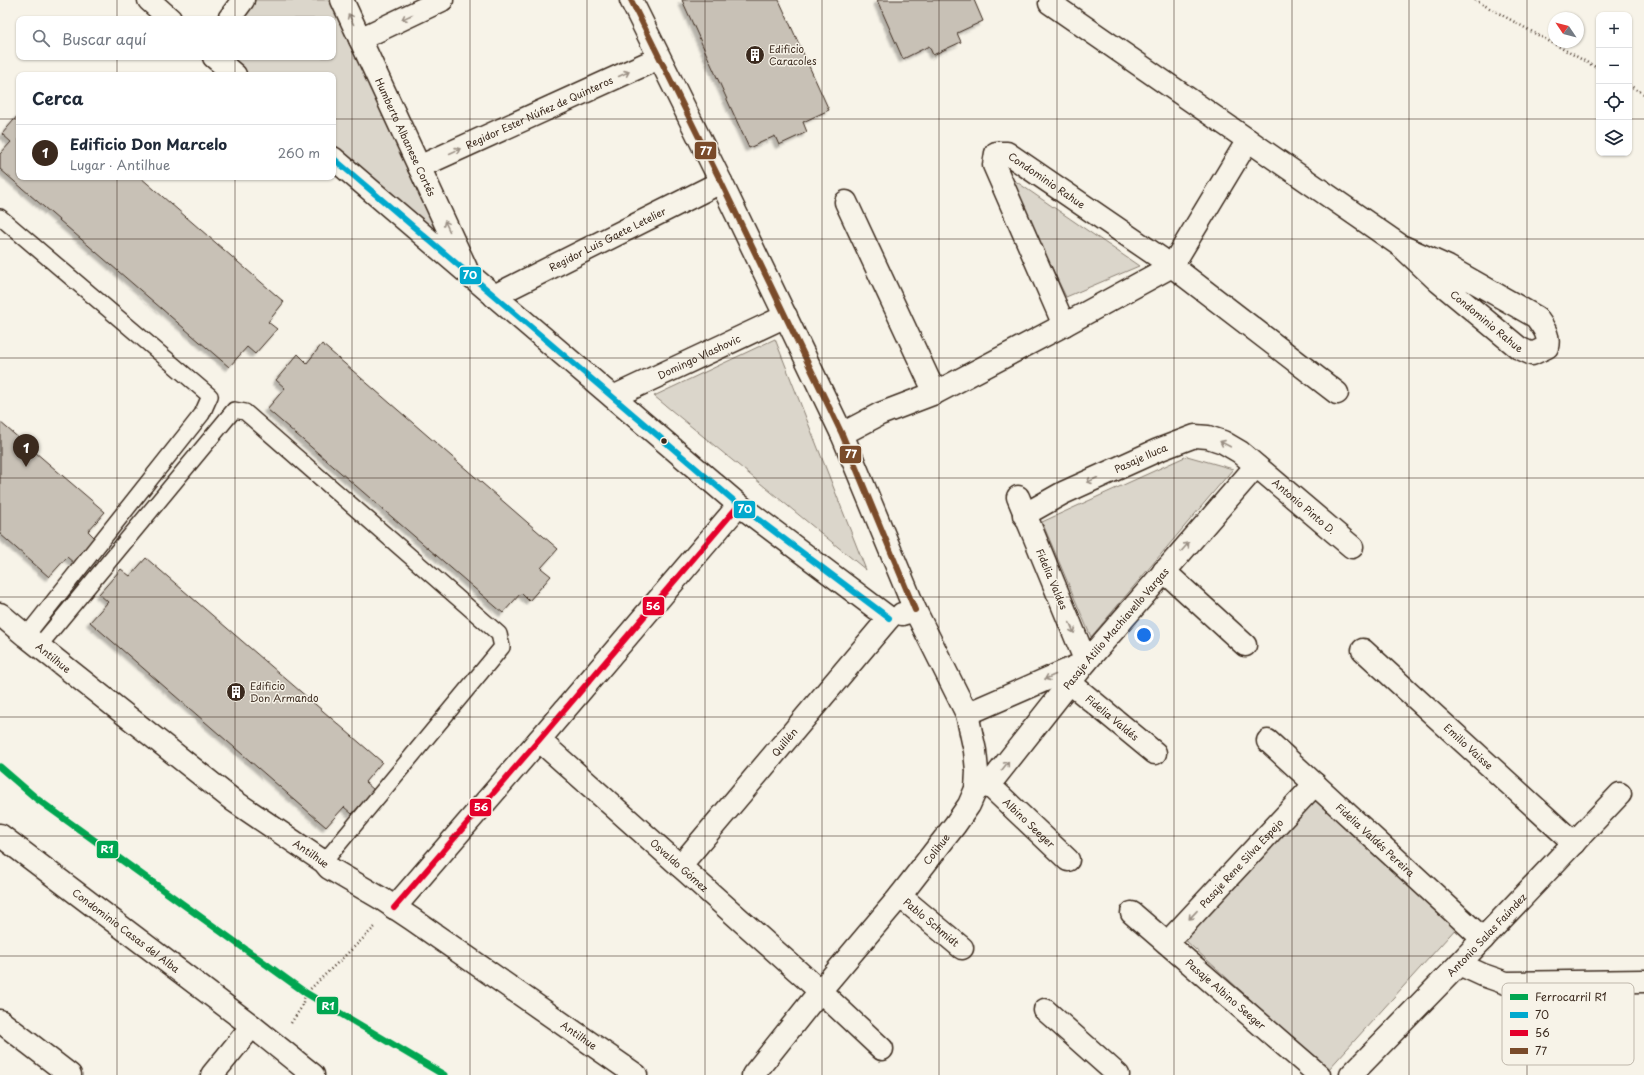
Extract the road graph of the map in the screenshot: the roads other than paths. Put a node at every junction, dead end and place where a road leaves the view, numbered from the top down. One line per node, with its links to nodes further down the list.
1 (148, 0): 7 (street)
2 (243, 0): 8 (street)
3 (342, 0): 9 (street, Humberto Albanese Cortés, one-way to 3)
4 (442, 0): 9 (street, one-way to 9)
5 (631, 0): 10 (street, Colihue)
6 (1050, 3): 13 (street, Condominio Rahue)
7 (167, 16)
8 (231, 16)
9 (360, 39): 15 (street, Humberto Albanese Cortés)
10 (658, 58): 15 (street, Regidor Ester Núñez de Quinteros, one-way to 10); 16 (street, Colihue)
11 (218, 60): 12 (street)
12 (232, 72)
13 (1248, 140): 19 (street, Condominio Rahue); 20 (street)
14 (336, 161): 21 (street)
15 (419, 167): 21 (street, Humberto Albanese Cortés, one-way to 15)
16 (721, 182): 22 (street, Regidor Luis Gaete Letelier); 23 (street, Colihue)
17 (846, 202): 25 (street)
18 (0, 217): 37 (lane)
19 (1401, 246): 19 (street, Condominio Rahue)
20 (1172, 266): 24 (street); 24 (street, Condominio Rahue); 26 (street, Condominio Rahue)
21 (469, 274): 22 (street)
22 (494, 296): 27 (street)
23 (786, 316): 27 (street, Domingo Vlashovic); 28 (street, Colihue)
24 (1064, 325): 25 (street)
25 (935, 393): 28 (street)
26 (1336, 393)
27 (613, 397): 30 (street)
28 (842, 434): 34 (street, Colihue)
29 (1256, 466): 31 (street, Pasaje Iluca, one-way to 31); 32 (street, Antonio Pinto D.); 33 (street, Pasaje Atilio Machiavello Vargas, one-way to 29)
30 (739, 505): 36 (street); 43 (street)
31 (1021, 506): 40 (street, Fidelia Valdes, one-way to 40)
32 (1352, 547)
33 (1164, 571): 38 (street); 40 (street, Pasaje Atilio Machiavello Vargas)
34 (915, 610): 36 (street); 42 (street, Colihue)
35 (0, 614): 37 (street, Antilhue)
36 (889, 618): 53 (street, Quillén)
37 (32, 641): 52 (street, Antilhue); 52 (lane)
38 (1245, 645)
39 (1363, 650): 50 (street, Emilio Vaisse)
40 (1086, 662): 41 (street, Pasaje Atilio Machiavello Vargas); 42 (street, one-way to 42)
41 (1070, 682): 45 (street, Fidelia Valdés); 47 (street, Pasaje Atilio Machiavello Vargas, one-way to 41)
42 (968, 714): 47 (street, Colihue)
43 (539, 740): 53 (street, Osvaldo Gómez); 55 (street)
44 (1268, 741): 46 (street, Fidelia Valdés Pereira)
45 (1155, 753)
46 (1315, 784): 57 (street, Fidelia Valdés Pereira); 58 (street, Pasaje Rene Silva Espejo, one-way to 58)
47 (983, 787): 51 (street, Albino Seeger); 54 (street, Colihue)
48 (1620, 794): 50 (street, Antonio Salas Faúndez)
49 (0, 835): 65 (street, Condominio Casas del Alba)
50 (1574, 843): 57 (street, Antonio Salas Faúndez)
51 (1068, 860)
52 (324, 862): 55 (street, Antilhue)
53 (680, 866): 62 (street, Osvaldo Gómez)
54 (900, 896): 59 (street, Pablo Schmidt); 62 (street, Colihue)
55 (394, 908): 70 (street, Antilhue)
56 (1132, 913): 58 (street, Pasaje Albino Seeger)
57 (1483, 939): 60 (street, Antonio Salas Faúndez)
58 (1167, 943): 73 (street, Pasaje Albino Seeger)
59 (962, 948)
60 (1459, 964): 61 (street); 74 (street, Antonio Salas Faúndez)
61 (1644, 981)
62 (820, 991): 66 (street, Osvaldo Gómez); 71 (street, Colihue)
63 (1046, 1010): 72 (street)
64 (0, 1021): 67 (street)
65 (252, 1026): 68 (street); 69 (street)
66 (882, 1049)
67 (70, 1075)
68 (212, 1075)
69 (313, 1075)
70 (636, 1075)
71 (753, 1075)
72 (1118, 1075)
73 (1319, 1075)
74 (1351, 1075)

